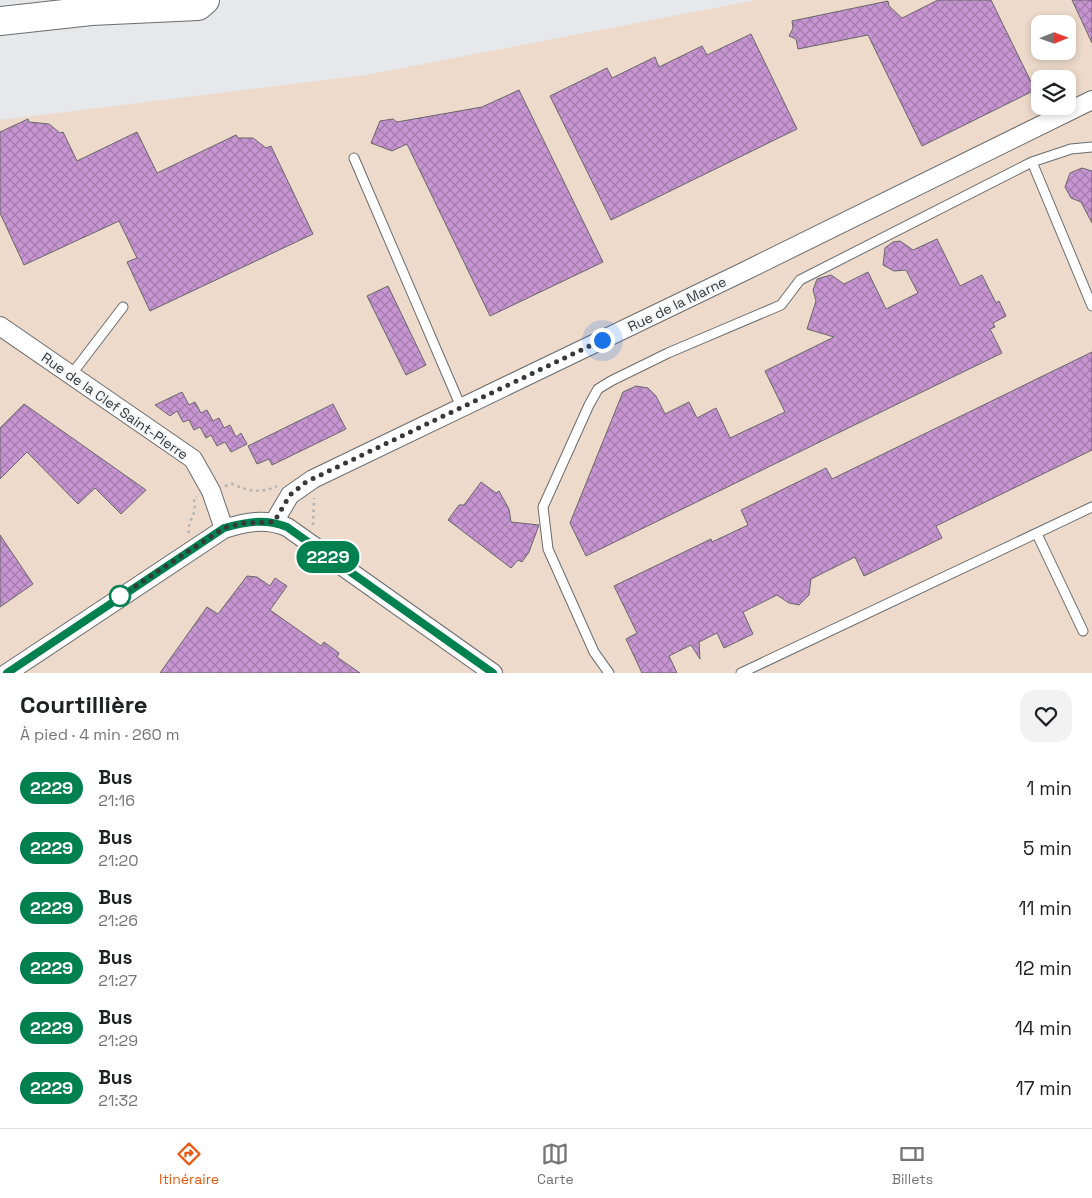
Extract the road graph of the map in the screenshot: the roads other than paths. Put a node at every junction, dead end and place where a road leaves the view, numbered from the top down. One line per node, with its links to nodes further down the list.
1 (205, 0): 2 (highway)
2 (0, 21)
3 (1092, 100): 11 (street, Rue de la Marne)
4 (1092, 147): 6 (lane)
5 (354, 158): 11 (lane)
6 (1032, 162): 7 (lane); 19 (lane)
7 (1092, 306)
8 (124, 307): 10 (lane)
9 (0, 326): 10 (street, Rue de la Clef Saint-Pierre)
10 (71, 375): 14 (street, Rue de la Clef Saint-Pierre)
11 (461, 407): 13 (street, Rue de la Marne)
12 (1092, 507): 15 (lane)
13 (274, 522): 14 (street); 18 (street)
14 (224, 528): 17 (street)
15 (1037, 534): 16 (lane); 20 (lane)
16 (1083, 631)
17 (7, 673)
18 (493, 673)
19 (609, 673)
20 (742, 673)

